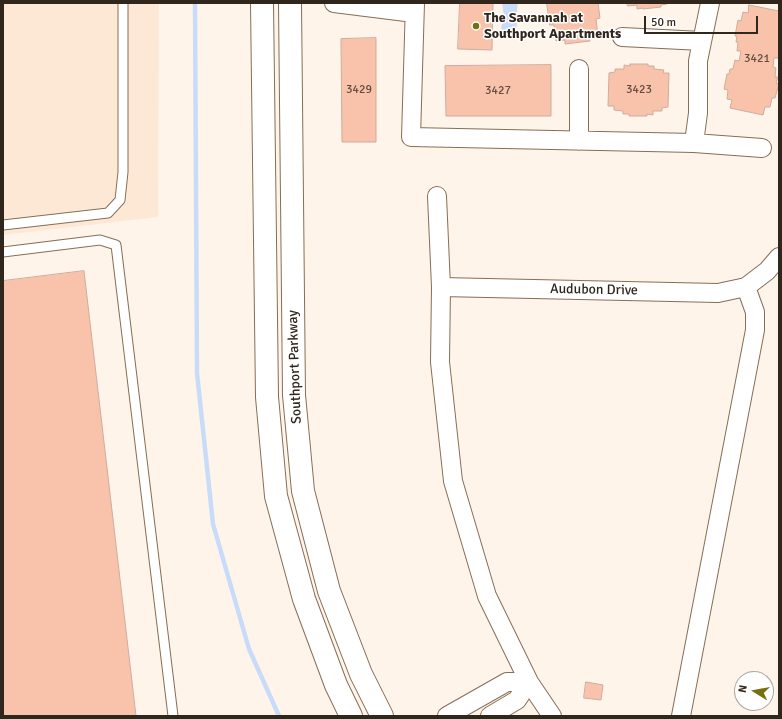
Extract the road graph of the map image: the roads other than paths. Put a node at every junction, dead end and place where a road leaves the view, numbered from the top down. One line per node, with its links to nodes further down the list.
1 (123, 3): 14 (lane)
2 (262, 3): 21 (main road, Southport Parkway)
3 (290, 3): 22 (main road, Southport Parkway)
4 (334, 3): 6 (street)
5 (710, 3): 8 (street)
6 (415, 8): 10 (street)
7 (622, 37): 8 (street)
8 (702, 41): 11 (street)
9 (579, 69): 10 (street)
10 (579, 141): 11 (street)
11 (694, 143): 12 (street)
12 (762, 148)
13 (437, 196): 17 (street)
14 (3, 225)
15 (3, 252): 20 (lane)
16 (779, 257): 18 (street)
17 (441, 287): 18 (street, Audubon Drive); 19 (street)
18 (746, 287): 26 (street)
19 (529, 682): 23 (street); 24 (street); 25 (street)
20 (173, 716)
21 (351, 716)
22 (382, 716)
23 (447, 716)
24 (490, 716)
25 (552, 716)
26 (680, 716)

